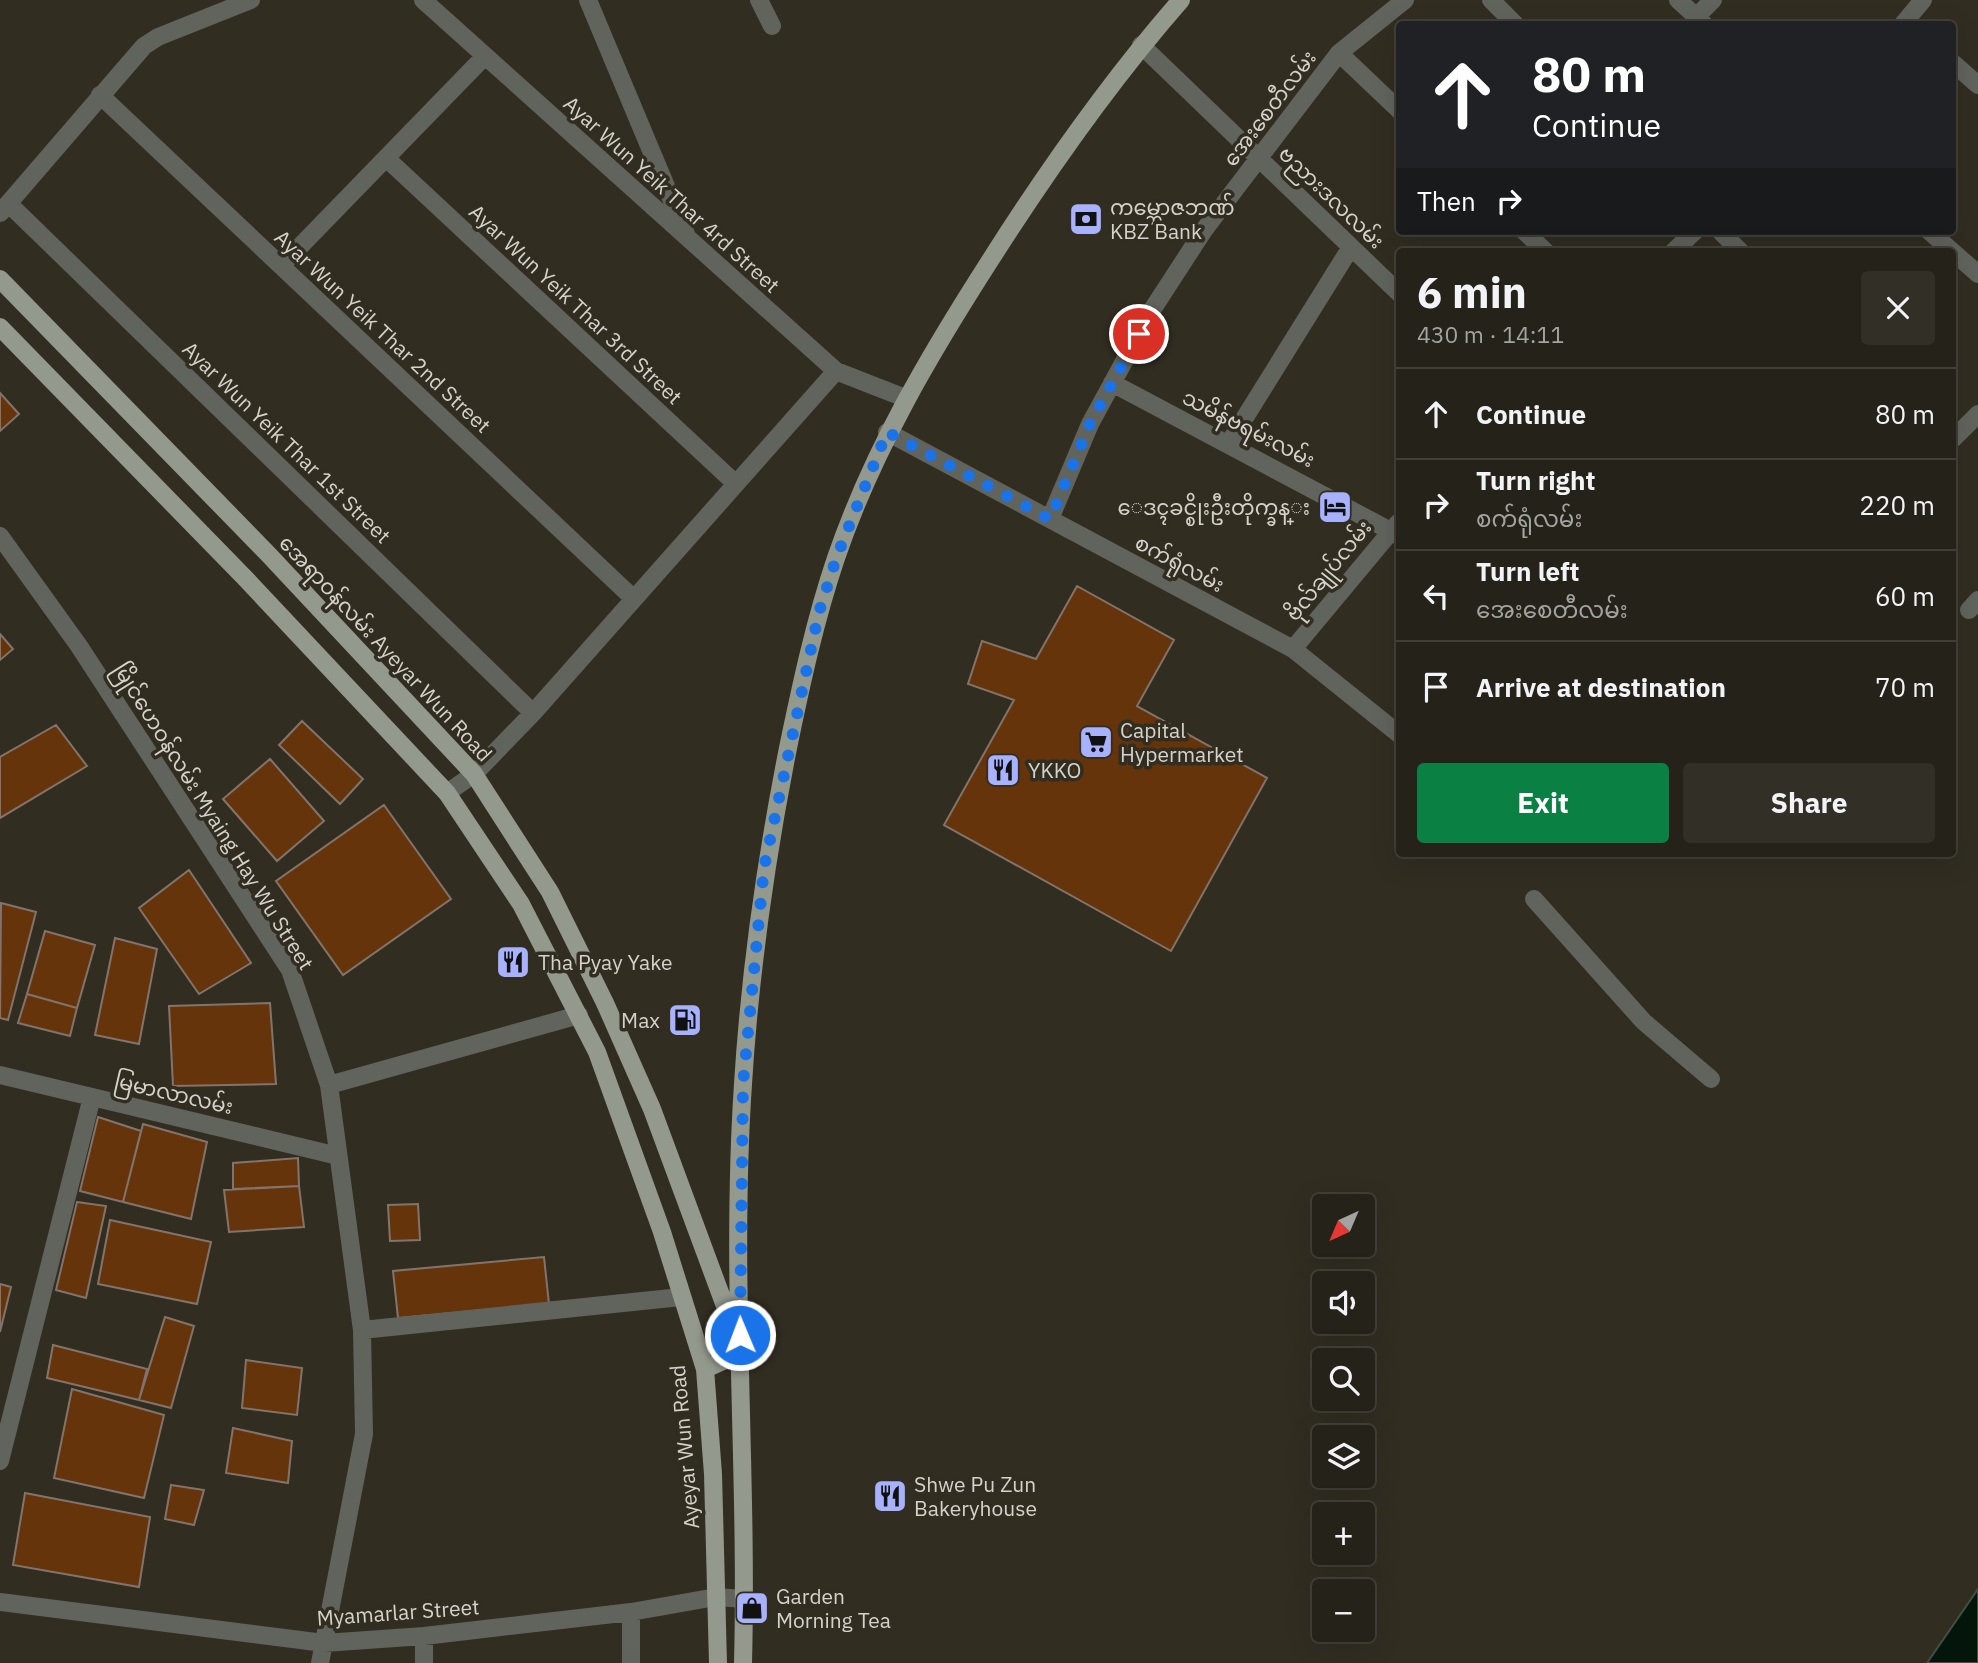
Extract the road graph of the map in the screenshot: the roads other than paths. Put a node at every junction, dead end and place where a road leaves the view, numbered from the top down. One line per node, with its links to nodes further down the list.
1 (251, 0): 20 (street)
2 (423, 0): 17 (street, Ayar Wun Yeik Thar 4rd Street)
3 (588, 0): 29 (street)
4 (759, 0): 14 (street)
5 (1181, 0): 15 (main road)
6 (1405, 0): 16 (street, အေးစေတီလမ်း)
7 (1491, 0): 11 (street)
8 (1678, 0): 12 (street)
9 (1713, 0): 12 (street)
10 (1923, 0): 13 (street)
11 (1512, 21)
12 (1700, 21)
13 (1908, 21)
14 (772, 26)
15 (1141, 45): 23 (street, ဗညားဒလလမ်း); 43 (main road)
16 (1339, 52): 21 (street); 23 (street, အေးစေတီလမ်း)
17 (485, 56): 22 (street); 29 (street, Ayar Wun Yeik Thar 4rd Street)
18 (1956, 66): 19 (street)
19 (1978, 85)
20 (100, 95): 24 (street); 36 (street, Ayar Wun Yeik Thar 2nd Street)
21 (1396, 107)
22 (386, 158): 36 (street); 48 (street, Ayar Wun Yeik Thar 3rd Street)
23 (1260, 160): 30 (street, ဗညားဒလလမ်း); 42 (street, အေးစေတီလမ်း)
24 (5, 208): 55 (street, Ayar Wun Yeik Thar 1st Street)
25 (1528, 235): 31 (street)
26 (1691, 235): 32 (street)
27 (1724, 235): 33 (street)
28 (1934, 235): 34 (street)
29 (689, 241): 41 (street, Ayar Wun Yeik Thar 4rd Street)
30 (1351, 247): 39 (street, ဗညားဒလလမ်း); 47 (street)
31 (1542, 248)
32 (1677, 248)
33 (1737, 248)
34 (1948, 248)
35 (1956, 255): 37 (street)
36 (281, 266): 53 (street, Ayar Wun Yeik Thar 2nd Street)
37 (1978, 274)
38 (0, 279): 57 (main road, အေရာဝန်လမ်း Ayeyar Wun Road)
39 (1396, 290)
40 (0, 327): 58 (main road)
41 (836, 371): 43 (street, Ayar Wun Yeik Thar 4rd Street); 48 (street)
42 (1112, 383): 47 (street, သမိန်ဗရမ်းလမ်း); 49 (street, အေးစေတီလမ်း)
43 (905, 398): 45 (main road)
44 (1978, 414): 46 (street)
45 (887, 432): 49 (street, စက်ရုံလမ်း); 68 (main road)
46 (1956, 436)
47 (1229, 443): 50 (street, သမိန်ဗရမ်းလမ်း)
48 (736, 484): 53 (street)
49 (1050, 519): 54 (street, စက်ရုံလမ်း)
50 (1396, 527)
51 (1396, 529): 54 (street, ဗိုလ်ချုပ်လမ်း)
52 (0, 536): 63 (street, မြိုင်ဟေဝန်လမ်း Myaing Hay Wu Street)
53 (634, 599): 55 (street)
54 (1293, 649): 56 (street, စက်ရုံလမ်း)
55 (533, 713): 57 (street)
56 (1396, 732)
57 (474, 774): 58 (street); 68 (main road, အေရာဝန်လမ်း Ayeyar Wun Road)
58 (447, 793): 60 (main road)
59 (1534, 899): 62 (street)
60 (579, 1015): 63 (street); 66 (main road, Ayeyar Wun Road)
61 (0, 1075): 64 (street, မြမာလာလမ်း)
62 (1711, 1079)
63 (329, 1085): 65 (street, မြိုင်ဟေဝန်လမ်း Myaing Hay Wu Street)
64 (92, 1097): 65 (street, မြမာလာလမ်း); 70 (street)
65 (338, 1156): 67 (street, မြိုင်ဟေဝန်လမ်း Myaing Hay Wu Street)
66 (681, 1297): 67 (street); 69 (main road, Ayeyar Wun Road)
67 (362, 1330): 76 (street, မြိုင်ဟေဝန်လမ်း Myaing Hay Wu Street)
68 (742, 1361): 69 (main road); 72 (main road)
69 (705, 1369): 71 (main road, Ayeyar Wun Road)
70 (0, 1461)
71 (716, 1597): 72 (street, Myamarlar Street); 74 (street, Myamarlar Street); 80 (main road, Ayeyar Wun Road)
72 (745, 1599): 81 (main road)
73 (0, 1602): 76 (street, Myamarlar Street)
74 (632, 1612): 75 (street, Myamarlar Street); 79 (street)
75 (424, 1636): 76 (street, Myamarlar Street); 78 (street)
76 (324, 1643): 77 (street, မြိုင်ဟေဝန်လမ်း Myaing Hay Wu Street)
77 (320, 1663)
78 (424, 1663)
79 (631, 1663)
80 (718, 1663)
81 (743, 1663)

